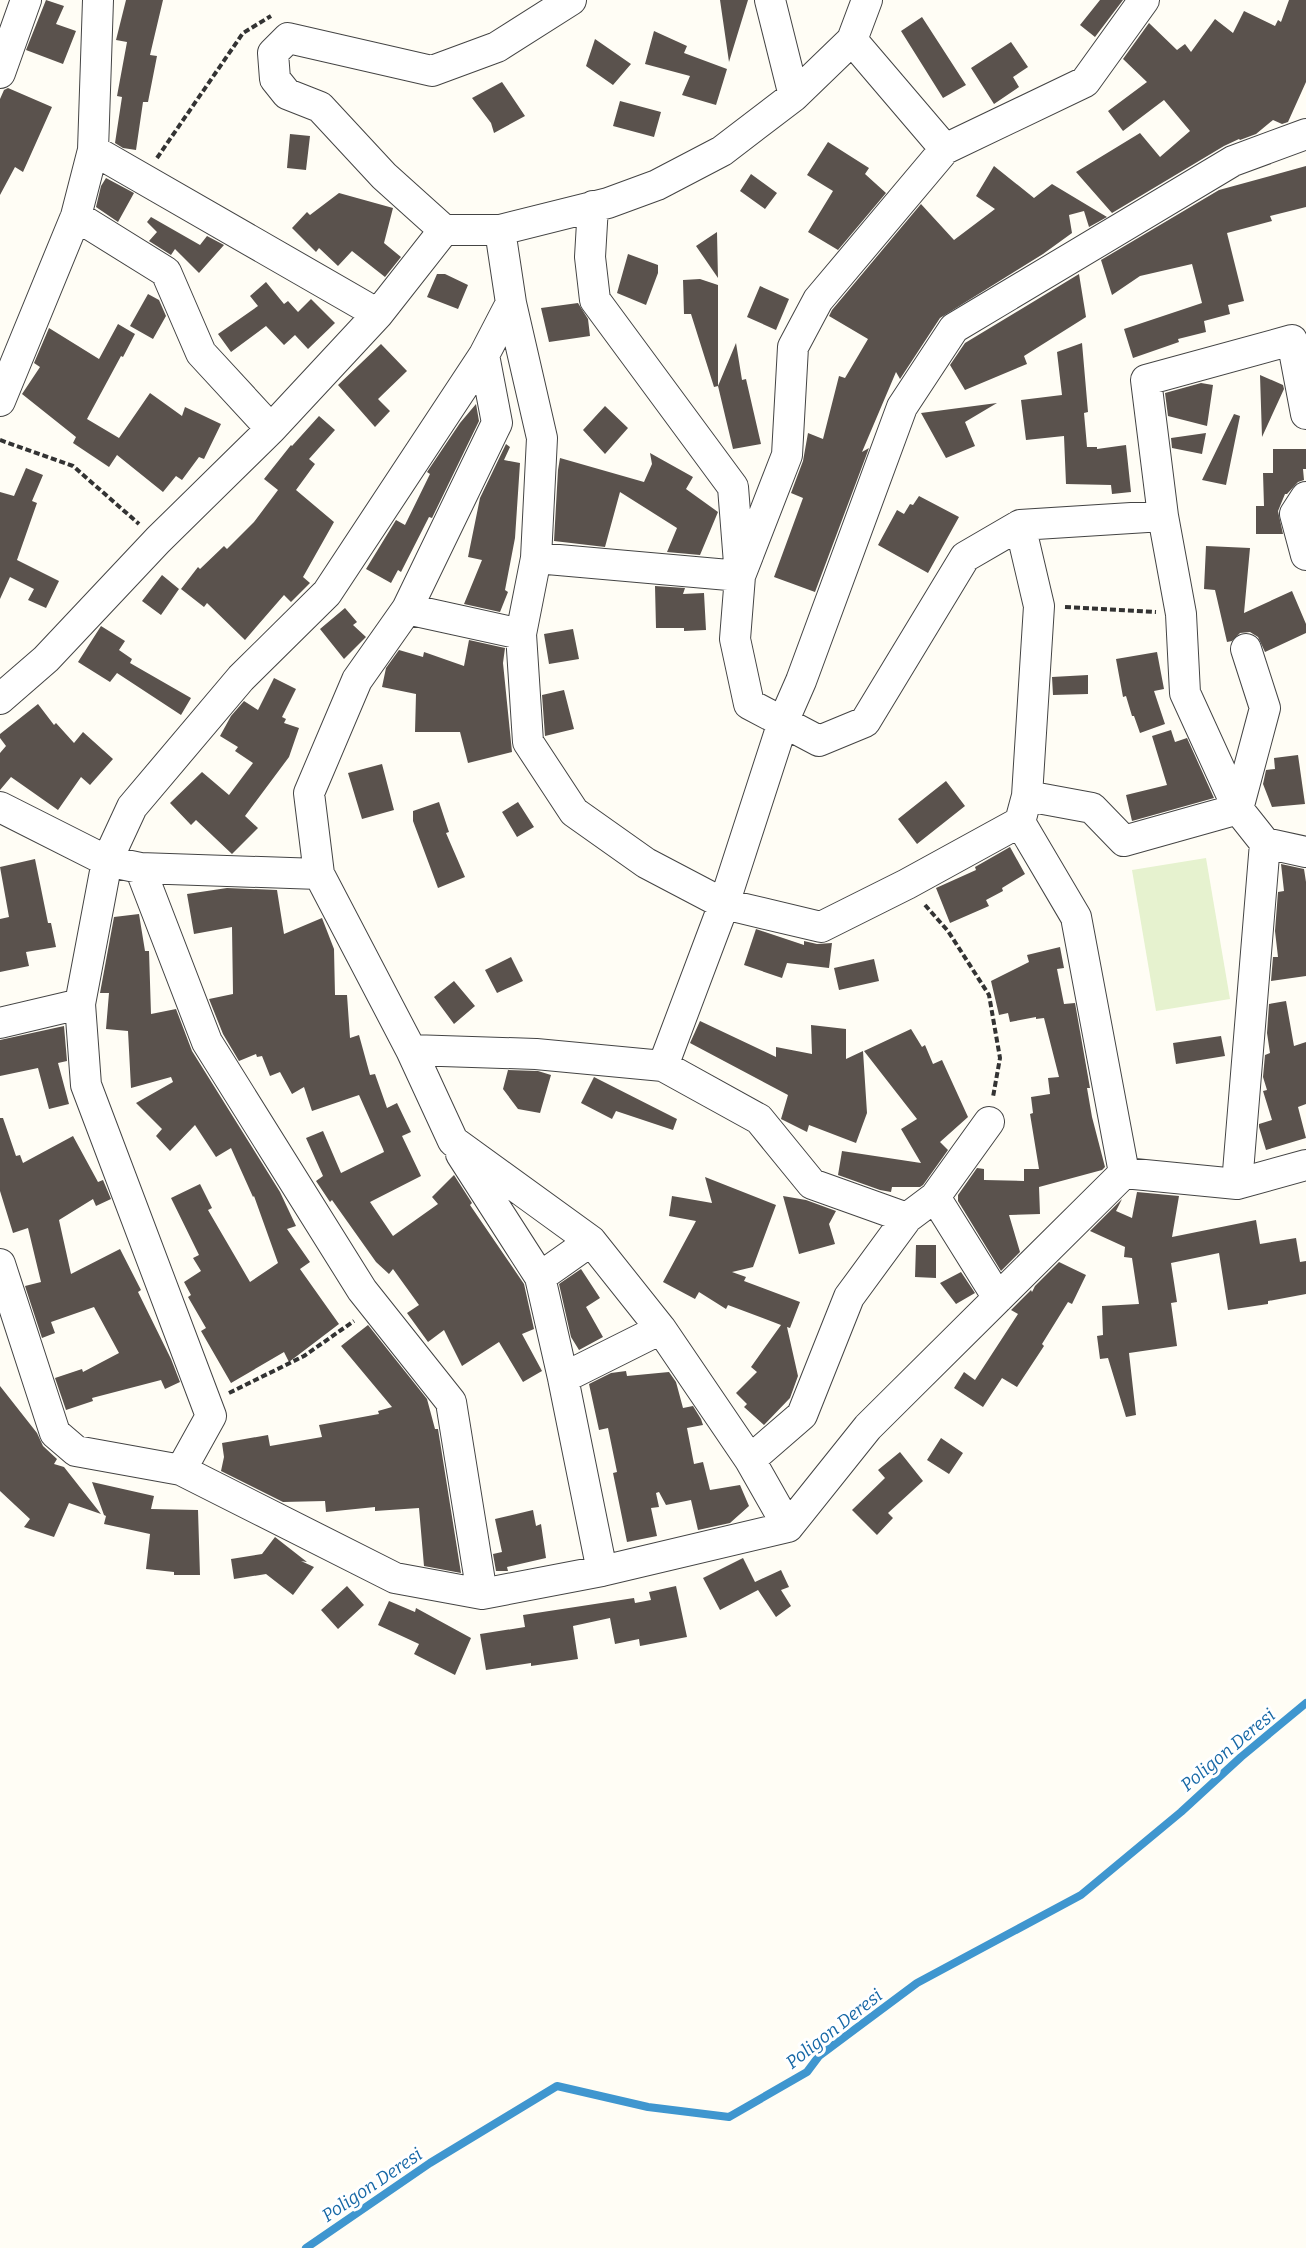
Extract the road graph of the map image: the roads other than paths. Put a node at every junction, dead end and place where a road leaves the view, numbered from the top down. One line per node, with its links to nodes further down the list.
1 (26, 0): 8 (street)
2 (98, 0): 12 (street)
3 (571, 0): 15 (street)
4 (770, 0): 9 (street)
5 (867, 0): 7 (street)
6 (1144, 0): 11 (street)
7 (852, 40): 9 (street); 11 (street)
8 (0, 73)
9 (794, 96): 13 (street)
10 (1306, 134): 34 (street)
11 (945, 149): 29 (street)
12 (93, 150): 14 (street); 18 (street)
13 (593, 206): 16 (street); 29 (street)
14 (76, 216): 21 (street); 23 (street)
15 (444, 230): 16 (street); 18 (street)
16 (500, 230): 17 (street)
17 (512, 303): 20 (street); 28 (street)
18 (378, 314): 23 (street)
19 (1299, 338): 22 (street); 25 (street)
20 (484, 355): 30 (street); 40 (street)
21 (0, 401)
22 (1306, 414)
23 (271, 429): 33 (street)
24 (1306, 497): 27 (street)
25 (1163, 516): 26 (street); 37 (street)
26 (1020, 525): 34 (street); 36 (street)
27 (1306, 555)
28 (536, 558): 29 (street); 31 (street)
29 (740, 576): 34 (street)
30 (407, 609): 31 (street); 42 (street)
31 (521, 634): 43 (street)
32 (1246, 649): 37 (street)
33 (0, 699)
34 (783, 722): 43 (street)
35 (0, 807): 40 (street)
36 (1024, 809): 37 (street); 43 (street); 51 (street)
37 (1238, 809): 38 (street)
38 (1265, 843): 39 (street); 52 (street)
39 (1306, 852)
40 (106, 861): 41 (street); 44 (street)
41 (140, 868): 42 (street); 65 (street)
42 (319, 874): 46 (street)
43 (724, 904): 47 (street)
44 (80, 1004): 45 (street); 62 (street)
45 (0, 1023)
46 (411, 1050): 47 (street); 49 (street)
47 (663, 1066): 54 (street)
48 (988, 1122): 53 (street)
49 (453, 1141): 55 (street); 57 (street)
50 (1306, 1165): 52 (street)
51 (1124, 1173): 52 (street); 58 (street)
52 (1237, 1184)
53 (935, 1197): 54 (street); 58 (street)
54 (907, 1218): 61 (street)
55 (591, 1241): 57 (street); 59 (street)
56 (0, 1264): 62 (street)
57 (540, 1277): 60 (street)
58 (998, 1298): 63 (street)
59 (661, 1329): 60 (street); 61 (street)
60 (563, 1378): 64 (street)
61 (750, 1460): 63 (street)
62 (181, 1470): 65 (street)
63 (788, 1527): 64 (street)
64 (602, 1571): 65 (street)
65 (482, 1594)

